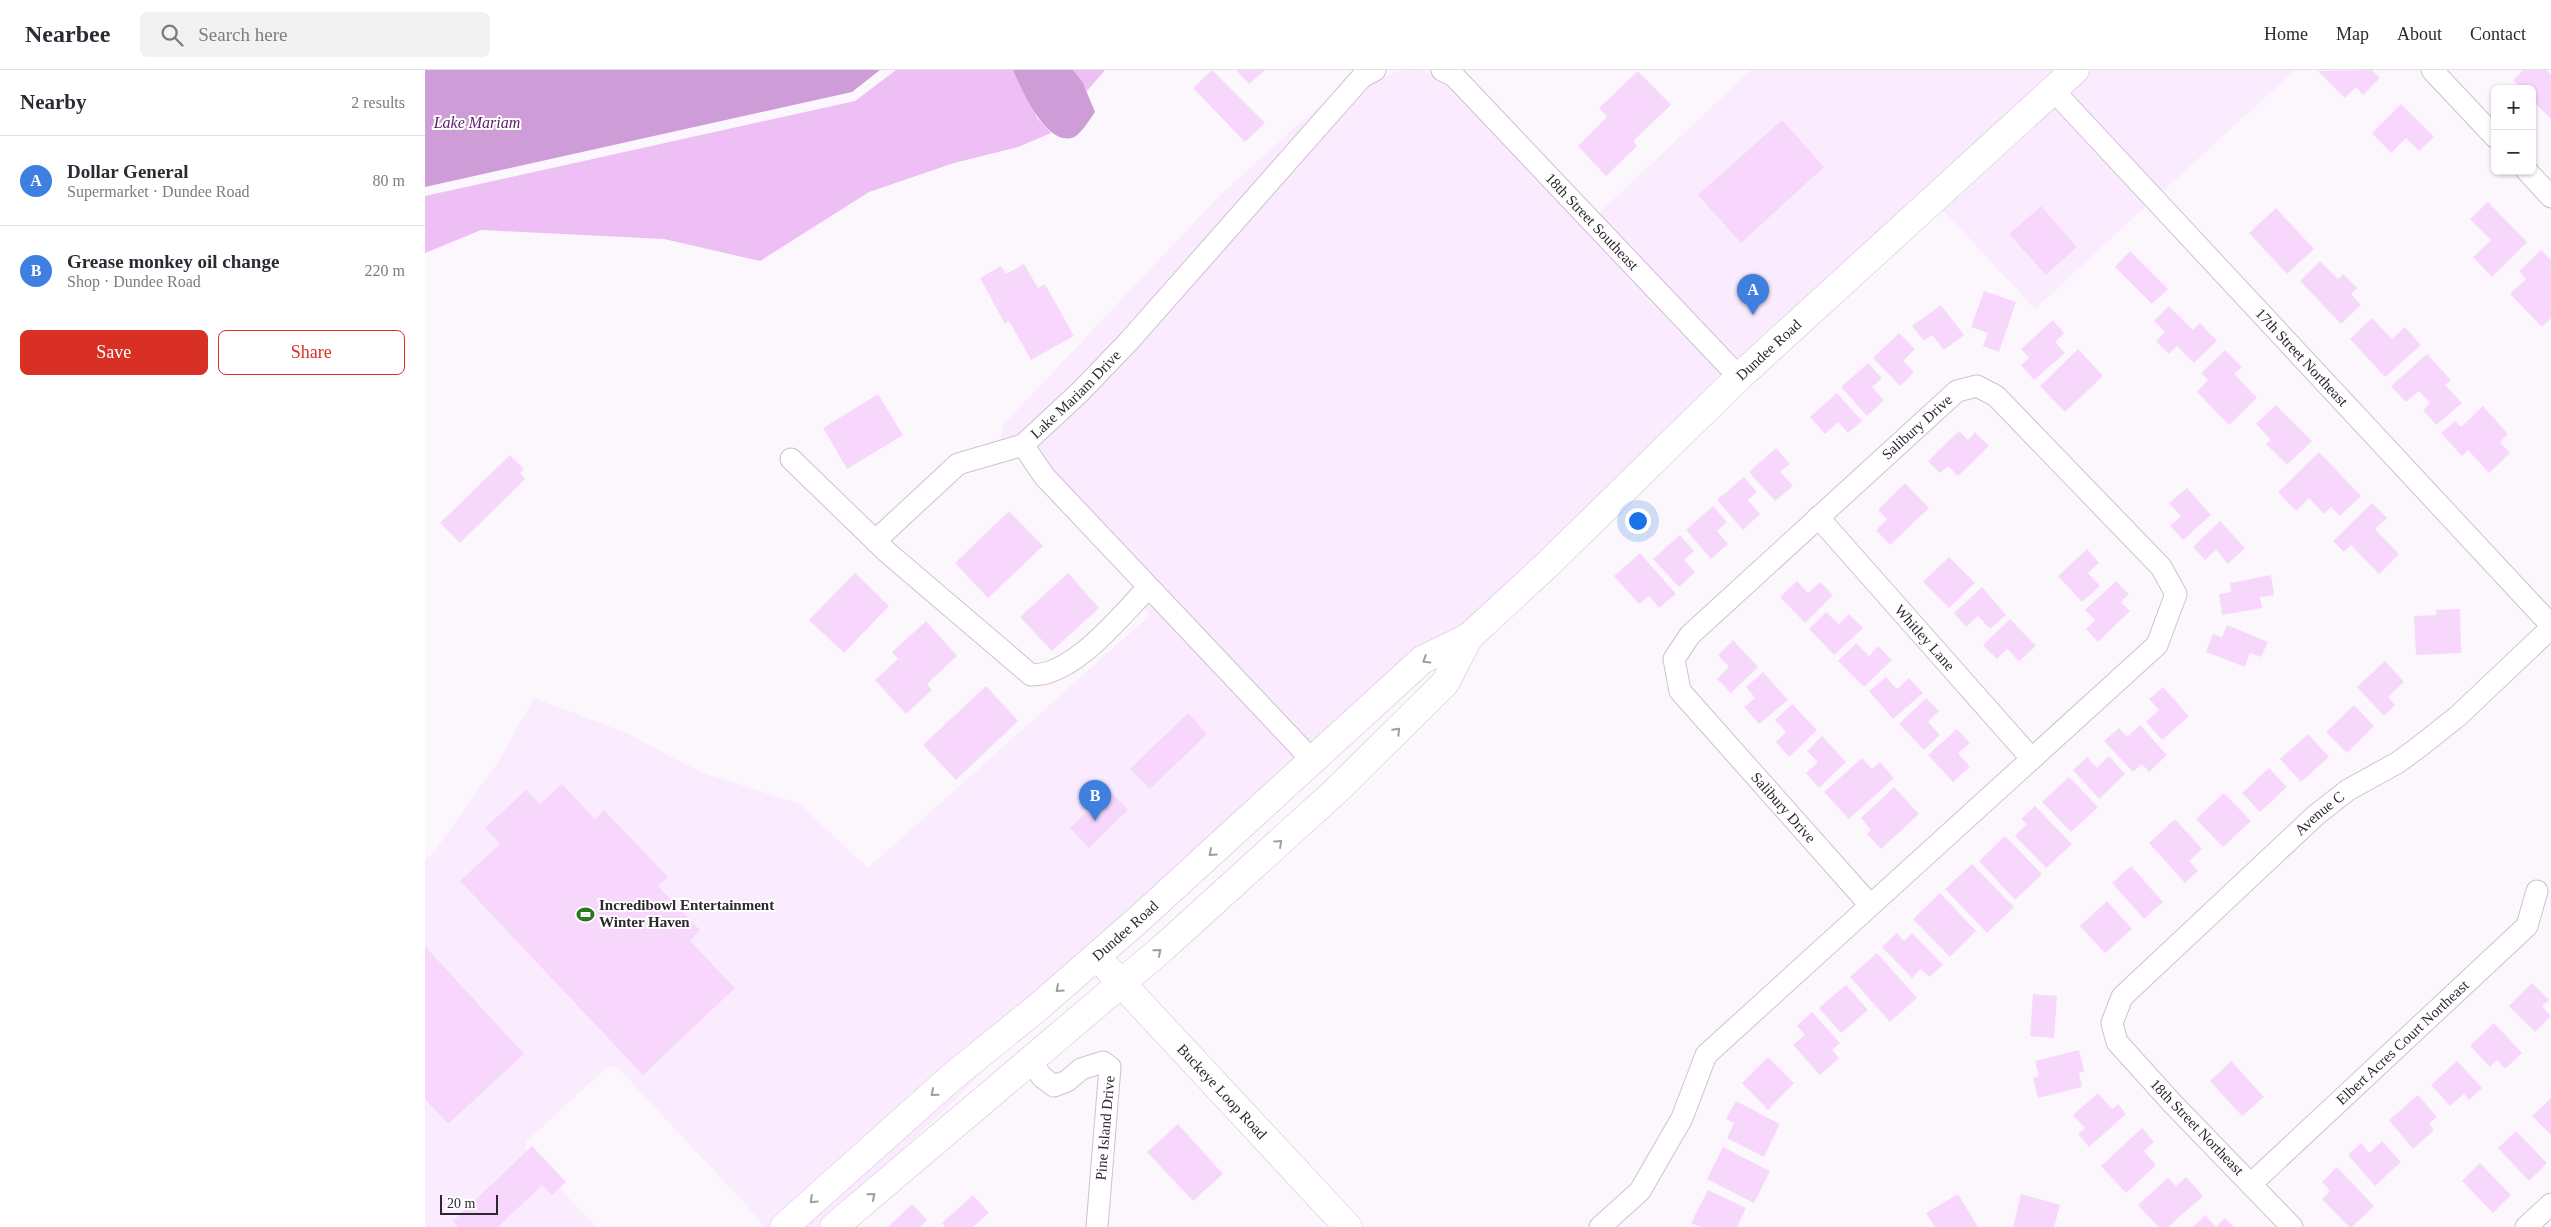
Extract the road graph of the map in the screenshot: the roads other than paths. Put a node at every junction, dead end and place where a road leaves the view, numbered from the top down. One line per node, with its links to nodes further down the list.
1 (1375, 70): 10 (street, Lake Mariam Drive)
2 (1442, 70): 9 (street, 18th Street Southeast)
3 (2075, 70): 5 (main road, Dundee Road)
4 (2432, 70): 6 (street)
5 (2053, 90): 9 (main road, Dundee Road); 15 (street, 17th Street Northeast)
6 (2491, 133)
7 (2531, 175): 8 (street)
8 (2551, 197)
9 (1739, 377): 16 (main road, Dundee Road)
10 (1023, 445): 13 (street); 14 (street, Lake Mariam Drive)
11 (791, 458): 13 (street)
12 (1819, 517): 17 (street, Whitley Lane); 17 (street, Salibury Drive); 20 (street, Salibury Drive)
13 (875, 541): 14 (street)
14 (1148, 588): 18 (street, Lake Mariam Drive)
15 (2551, 626): 23 (street, Avenue C)
16 (1469, 638): 18 (main road, Dundee Road, one-way to 18); 22 (main road, Dundee Road, one-way to 16)
17 (2032, 759): 20 (street, Salibury Drive)
18 (1313, 761): 21 (main road, Dundee Road, one-way to 21)
19 (2537, 891): 25 (street, Elbert Acres Court Northeast)
20 (1870, 906): 31 (street, Salibury Drive)
21 (1095, 956): 22 (main road, Buckeye Loop Road); 27 (main road, Dundee Road, one-way to 27)
22 (1121, 983): 24 (main road, Dundee Road); 30 (main road, Buckeye Loop Road)
23 (2112, 1023): 25 (street, 18th Street Northeast)
24 (1031, 1062): 28 (main road, Dundee Road, one-way to 24); 29 (street, Pine Island Drive)
25 (2252, 1183): 32 (street, 18th Street Northeast)
26 (2551, 1204): 33 (street)
27 (784, 1227)
28 (834, 1227)
29 (1097, 1227)
30 (1348, 1227)
31 (1600, 1227)
32 (2292, 1227)
33 (2526, 1227)

